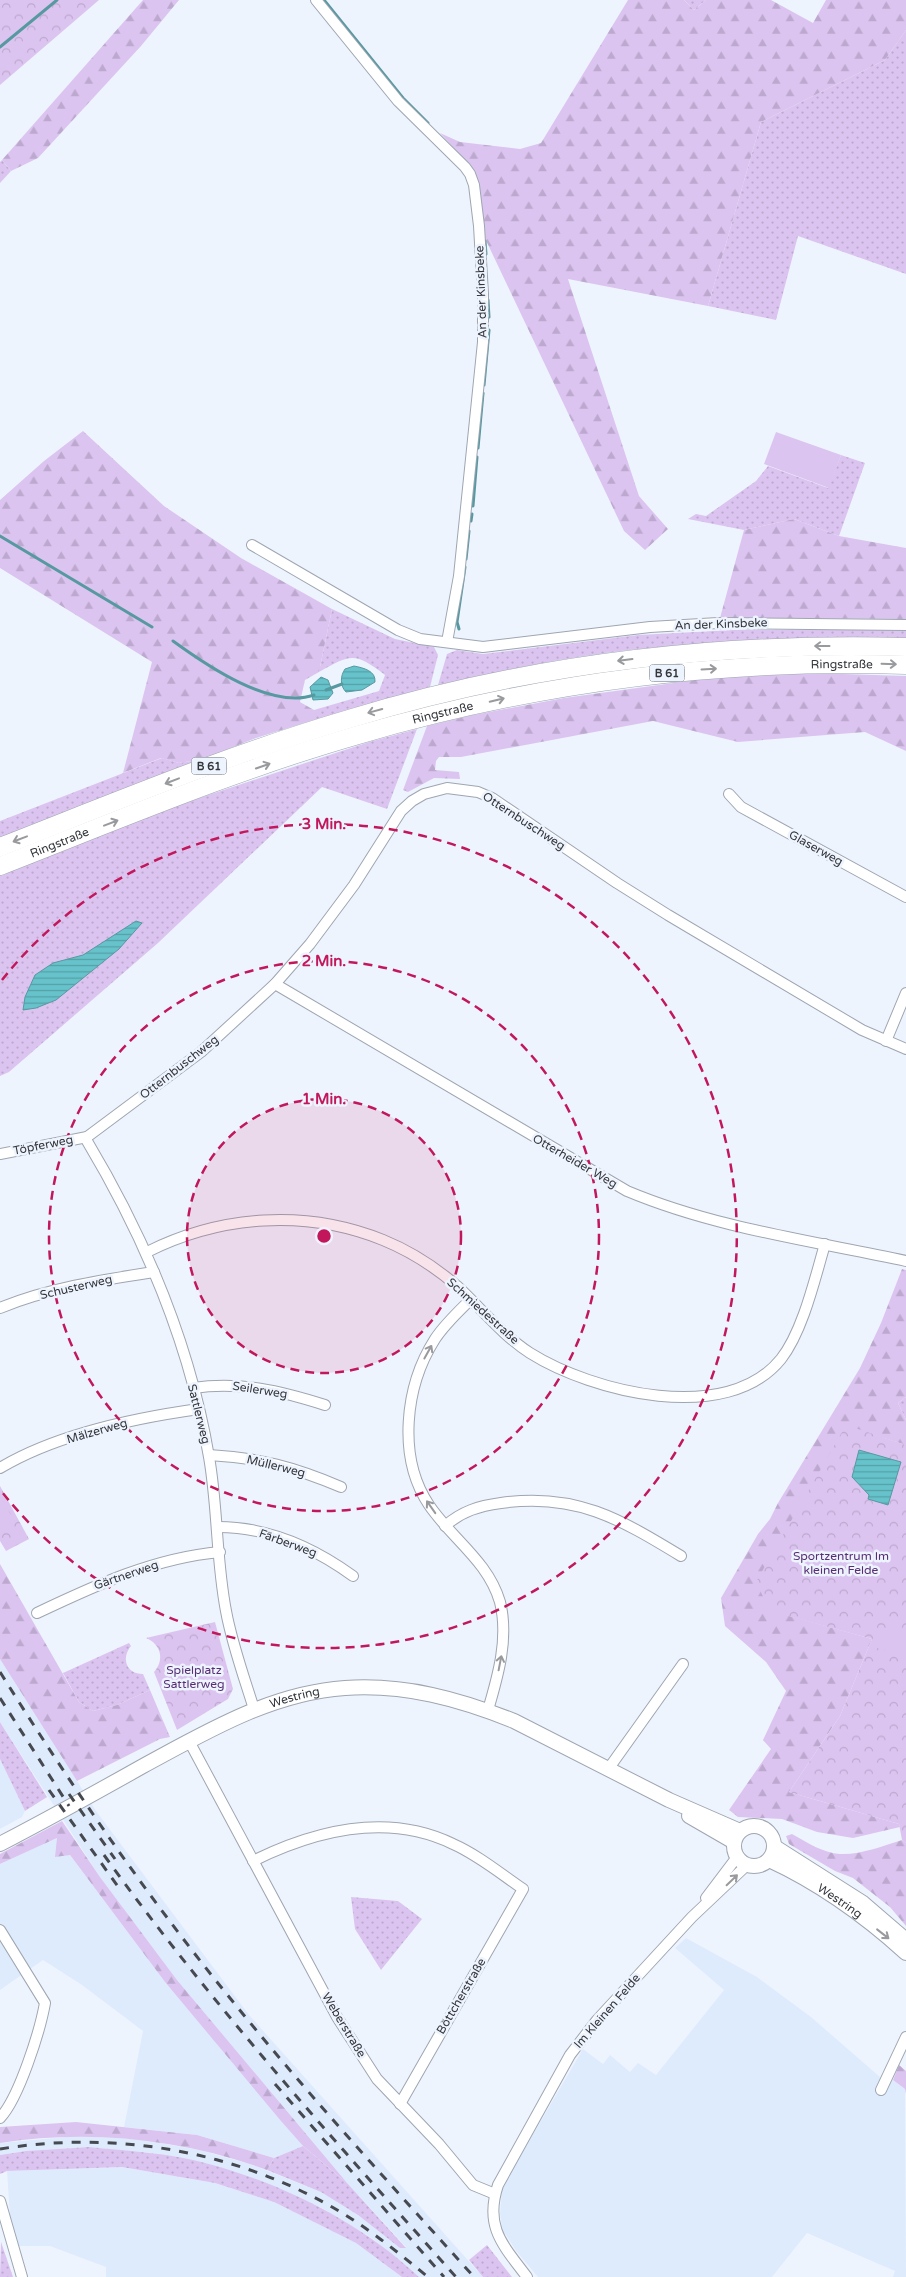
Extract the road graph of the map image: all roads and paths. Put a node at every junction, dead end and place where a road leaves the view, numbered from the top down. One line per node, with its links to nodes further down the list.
1 (316, 0): 4 (street, An der Kinsbeke)
2 (252, 545): 4 (street, An der Kinsbeke)
3 (906, 625): 4 (street, An der Kinsbeke)
4 (448, 642)
5 (906, 647): 8 (highway, Ringstraße / B 61, one-way to 8)
6 (906, 665): 9 (highway, Ringstraße / B 61, one-way to 6)
7 (729, 794): 10 (street, Glaserweg)
8 (0, 847)
9 (0, 866)
10 (906, 898)
11 (275, 984): 13 (street, Otternbuschweg); 15 (street, Otternbuschweg); 17 (street, Otterheider Weg)
12 (906, 993): 13 (street)
13 (886, 1042): 14 (street, Otternbuschweg)
14 (906, 1049)
15 (87, 1136): 16 (street, Töpferweg); 18 (street, Sattlerweg)
16 (0, 1154)
17 (825, 1244): 19 (street, Otterheider Weg); 21 (street, Schmiedestraße)
18 (147, 1252): 20 (street, Sattlerweg); 21 (street, Schmiedestraße)
19 (906, 1261)
20 (154, 1272): 22 (street, Schusterweg); 23 (street, Sattlerweg)
21 (470, 1300): 29 (street, one-way to 21)
22 (0, 1308)
23 (194, 1388): 24 (street, Seilerweg); 25 (street, Sattlerweg)
24 (325, 1405)
25 (199, 1409): 26 (street, Sattlerweg); 27 (street, Mälzerweg)
26 (209, 1455): 28 (street, Müllerweg); 30 (street, Sattlerweg)
27 (0, 1468)
28 (341, 1487)
29 (446, 1526): 32 (street); 37 (street, one-way to 29)
30 (218, 1527): 31 (street, Sattlerweg); 33 (street, Färberweg)
31 (220, 1552): 34 (street, Gärtnerweg); 36 (street, Sattlerweg)
32 (681, 1556)
33 (353, 1576)
34 (37, 1613)
35 (683, 1664): 39 (street)
36 (254, 1709): 37 (street, Westring); 38 (street, Westring)
37 (488, 1710): 39 (street, Westring)
38 (189, 1741): 41 (street, Westring); 44 (street, Weberstraße)
39 (609, 1768): 40 (street, Westring)
40 (737, 1837): 42 (street); 45 (street)
41 (0, 1844)
42 (775, 1847): 43 (street); 47 (street, Westring)
43 (769, 1860): 45 (street); 48 (street, Westring, one-way to 48)
44 (253, 1861): 51 (street, Weberstraße); 51 (street, Böttcherstraße)
45 (742, 1861): 53 (street, Im Kleinen Felde)
46 (0, 1930): 52 (street)
47 (906, 1940)
48 (906, 1953)
49 (906, 2037): 50 (street)
50 (881, 2090)
51 (400, 2104): 53 (street, Weberstraße)
52 (0, 2118)
53 (495, 2194): 56 (street)
54 (0, 2201): 55 (street)
55 (22, 2277)
56 (526, 2277)

